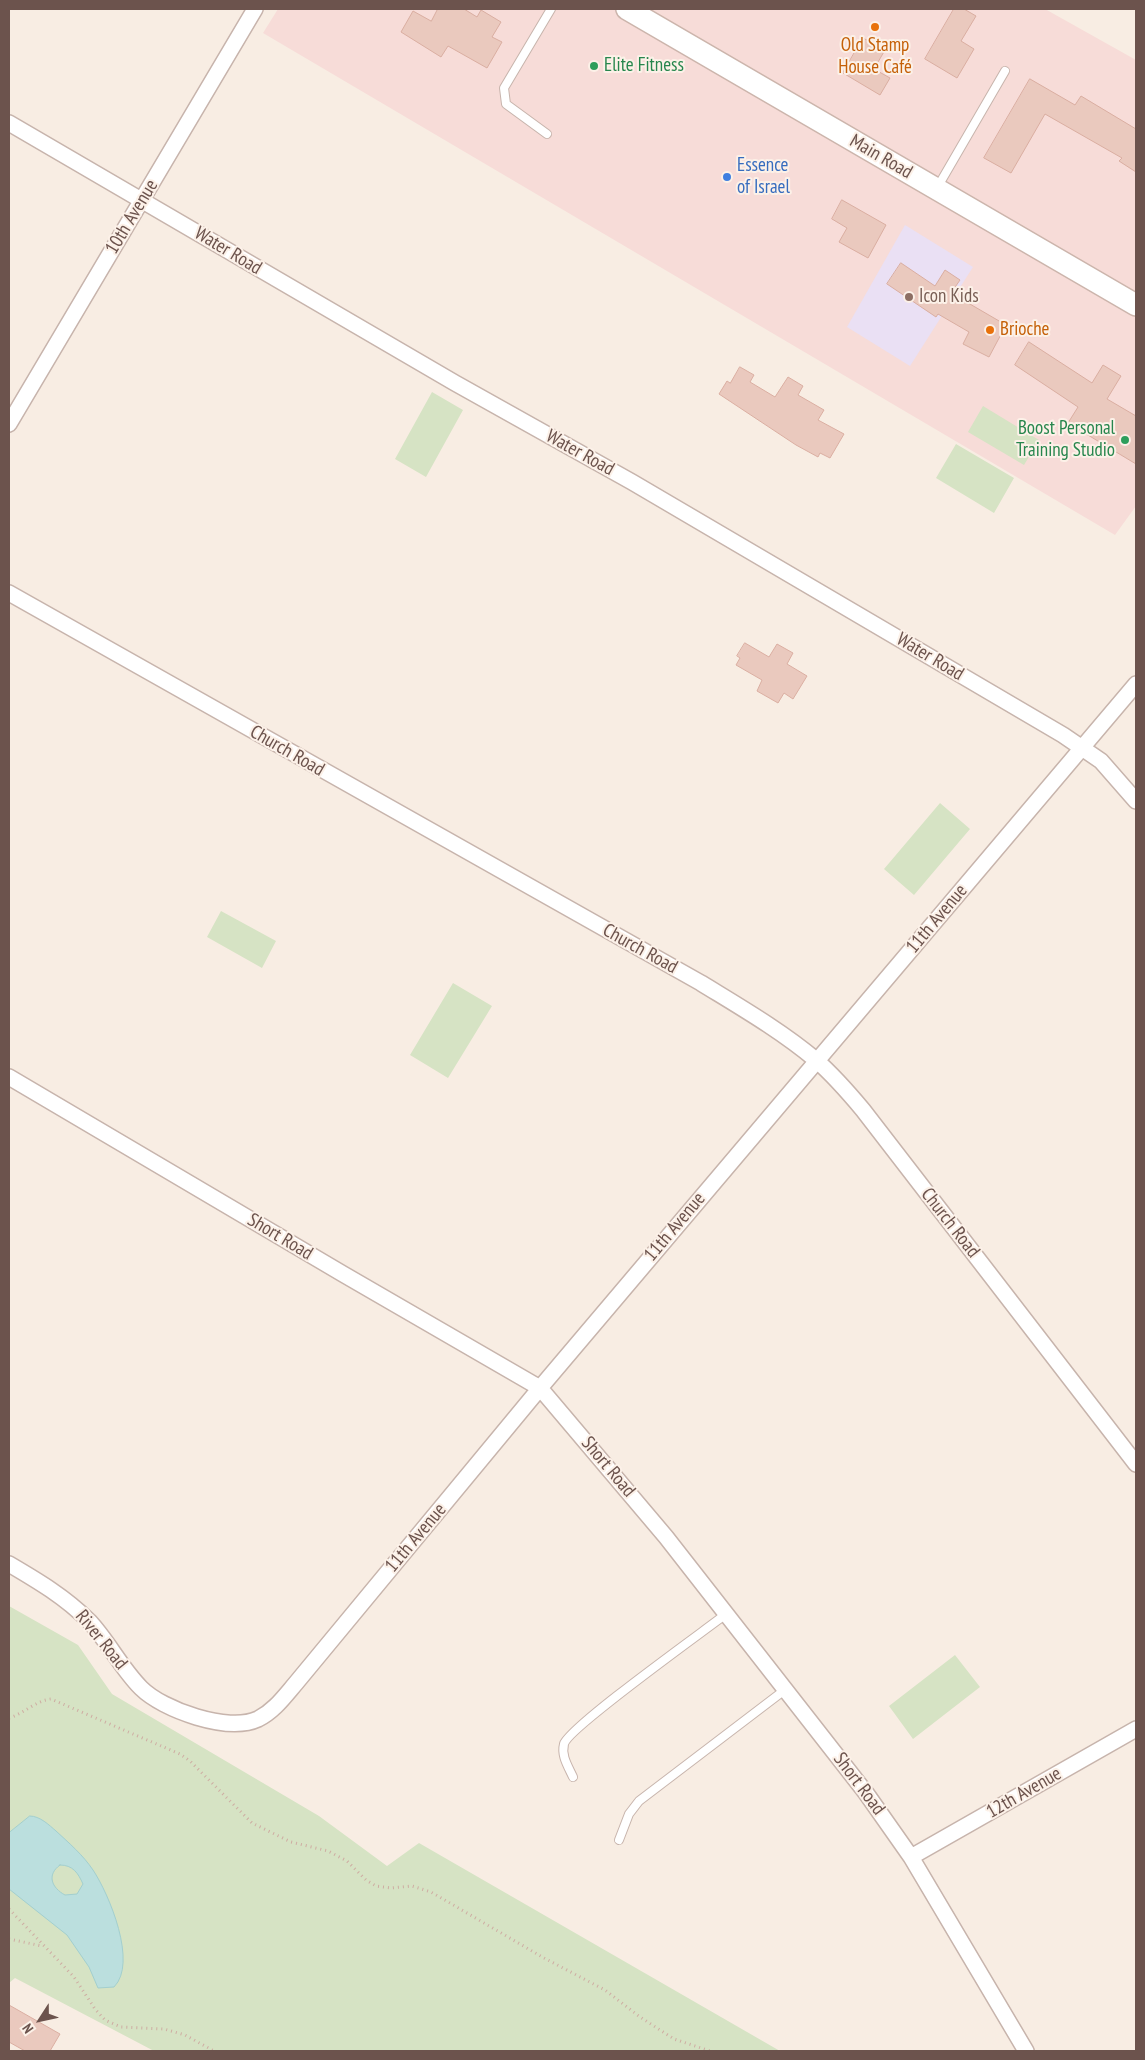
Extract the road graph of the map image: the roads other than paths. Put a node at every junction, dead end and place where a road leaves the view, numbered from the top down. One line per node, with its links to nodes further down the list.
1 (255, 9): 8 (street, 10th Avenue)
2 (552, 9): 6 (lane)
3 (627, 9): 7 (main road, Main Road)
4 (1005, 70): 7 (lane)
5 (9, 124): 8 (street, Water Road)
6 (547, 134)
7 (936, 189): 9 (main road, Main Road)
8 (141, 200): 10 (street, 10th Avenue); 13 (street, Water Road)
9 (1136, 305)
10 (9, 424)
11 (9, 593): 15 (street, Church Road)
12 (1136, 684): 13 (street, 11th Avenue)
13 (1083, 748): 14 (street, Water Road); 15 (street, 11th Avenue)
14 (1136, 801)
15 (817, 1060): 17 (street, 11th Avenue); 18 (street, Church Road)
16 (9, 1076): 17 (street, Short Road)
17 (540, 1388): 20 (street, Short Road); 22 (street, 11th Avenue)
18 (1136, 1464)
19 (9, 1564): 22 (street, River Road)
20 (726, 1614): 21 (street, Short Road); 24 (lane)
21 (786, 1689): 25 (lane); 26 (street, Short Road)
22 (193, 1714)
23 (1136, 1729): 26 (street, 12th Avenue)
24 (573, 1777)
25 (619, 1840)
26 (911, 1857): 27 (street, Short Road)
27 (1026, 2051)

